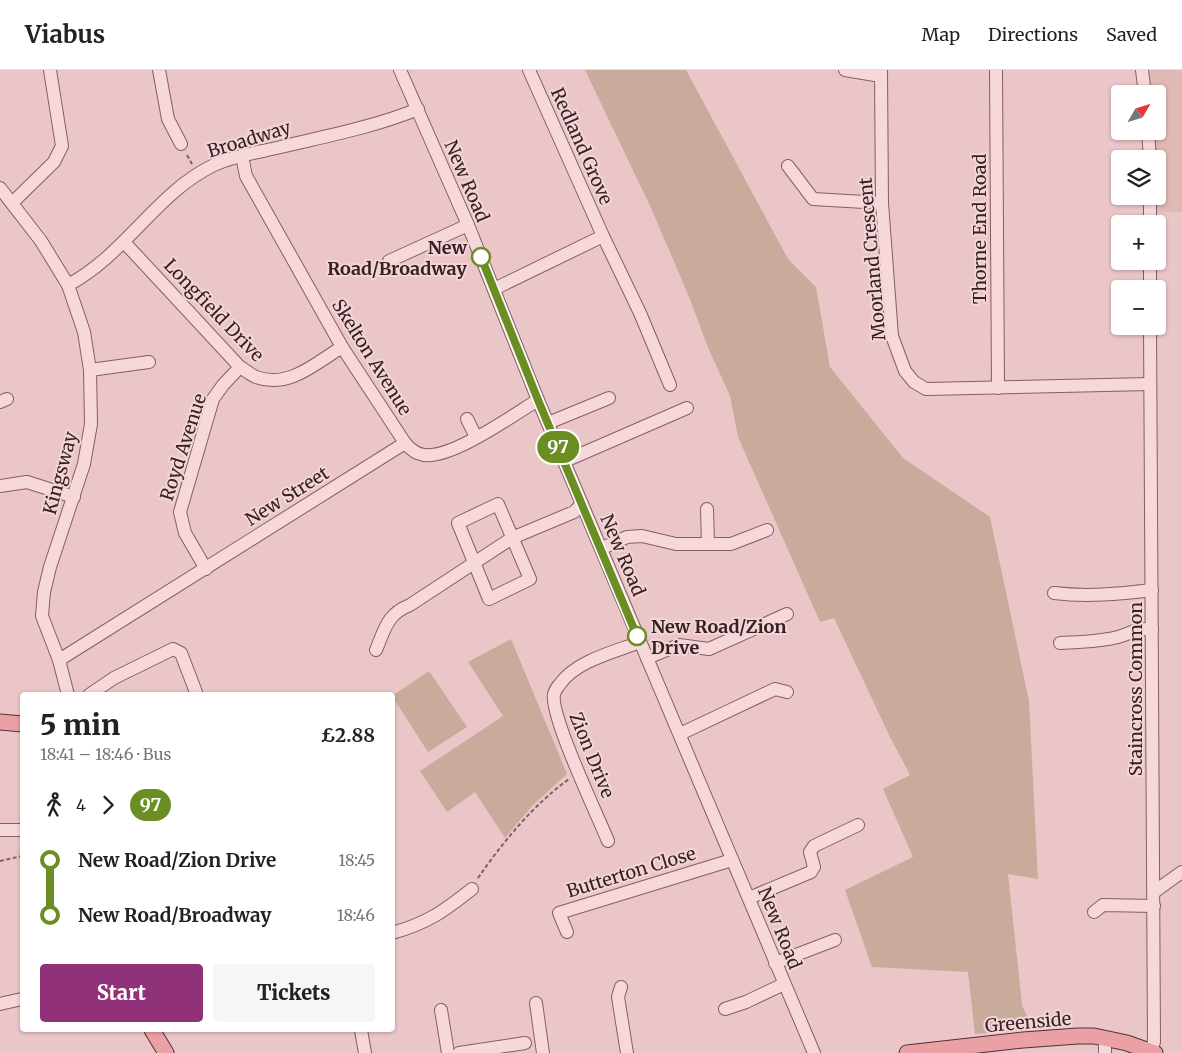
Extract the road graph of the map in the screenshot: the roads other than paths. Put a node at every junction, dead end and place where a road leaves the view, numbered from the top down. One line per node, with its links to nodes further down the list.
1 (50, 70): 15 (street)
2 (159, 70): 11 (street)
3 (400, 70): 10 (street, New Road)
4 (529, 70): 18 (street, Redland Grove)
5 (845, 70): 8 (street)
6 (996, 70): 30 (street, Thorne End Road)
7 (1142, 70): 9 (street)
8 (881, 73): 16 (street, Moorland Crescent)
9 (1143, 85)
10 (418, 109): 12 (street, Broadway); 17 (street, New Road)
11 (181, 144)
12 (242, 156): 19 (street, Broadway); 24 (street, Skelton Avenue)
13 (788, 166): 16 (street)
14 (0, 188): 15 (street, Kingsway)
15 (12, 203): 21 (street, Kingsway)
16 (882, 203): 30 (street, Moorland Crescent)
17 (468, 226): 20 (street); 22 (street, New Road)
18 (603, 236): 22 (street); 29 (street, Redland Grove)
19 (124, 242): 21 (street, Broadway); 26 (street, Longfield Drive)
20 (389, 261)
21 (68, 284): 27 (street, Kingsway)
22 (494, 289): 32 (street, New Road)
23 (1150, 335): 28 (street, Staincross Common)
24 (342, 347): 26 (street, Longfield Drive); 37 (street, Skelton Avenue)
25 (149, 362): 27 (street)
26 (240, 367): 48 (street, Royd Avenue)
27 (90, 370): 40 (street, Kingsway)
28 (1150, 384): 30 (street, Moorland Crescent); 49 (street, Staincross Common)
29 (670, 385)
30 (998, 388)
31 (608, 398): 35 (street)
32 (538, 400): 35 (street, New Road); 36 (street)
33 (687, 408): 38 (street)
34 (467, 419): 36 (street)
35 (548, 423): 38 (street, New Road)
36 (476, 437): 37 (street)
37 (405, 443): 48 (street, New Street)
38 (565, 461): 41 (street, New Road)
39 (0, 486): 40 (street)
40 (74, 497): 57 (street, Kingsway)
41 (582, 504): 44 (street); 46 (street, New Road)
42 (707, 509): 45 (street)
43 (767, 530): 45 (street)
44 (512, 538): 47 (street); 47 (street); 47 (street)
45 (708, 544): 46 (street)
46 (601, 547): 53 (street, New Road)
47 (474, 564): 55 (street)
48 (206, 569): 57 (street, New Street)
49 (1152, 590): 50 (street); 52 (street, Staincross Common)
50 (1054, 593)
51 (787, 614): 56 (street)
52 (1152, 629): 54 (street); 72 (street, Staincross Common)
53 (640, 642): 56 (street, New Road); 68 (street, Zion Drive)
54 (1060, 643)
55 (376, 650)
56 (647, 658): 64 (street, New Road)
57 (59, 660): 58 (street, Kingsway)
58 (67, 692)
59 (93, 692): 60 (street)
60 (196, 692)
61 (787, 692): 64 (street)
62 (0, 722): 63 (main road)
63 (20, 724)
64 (680, 734): 69 (street, New Road)
65 (858, 825): 73 (street)
66 (0, 830): 67 (street)
67 (20, 830)
68 (608, 840)
69 (732, 860): 73 (street, New Road); 77 (street, Butterton Close)
70 (1182, 872): 72 (street)
71 (472, 889): 76 (street)
72 (1154, 892): 74 (street, Staincross Common)
73 (749, 898): 79 (street, New Road)
74 (1154, 906): 75 (street); 92 (street, Staincross Common)
75 (1094, 912)
76 (395, 932)
77 (567, 932)
78 (835, 940): 79 (street)
79 (775, 963): 80 (street, New Road)
80 (784, 984): 85 (street); 98 (street, New Road)
81 (620, 987): 97 (street)
82 (20, 999): 84 (street)
83 (536, 1003): 96 (street)
84 (0, 1004)
85 (725, 1009)
86 (441, 1010): 94 (street)
87 (153, 1032): 91 (main road)
88 (361, 1032): 93 (street)
89 (525, 1043): 95 (street)
90 (1105, 1046): 92 (main road, Greenside); 99 (main road, Greenside)
91 (163, 1052)
92 (1153, 1052)
93 (365, 1053)
94 (448, 1053)
95 (459, 1053)
96 (543, 1053)
97 (627, 1053)
98 (814, 1053)
99 (907, 1053)

